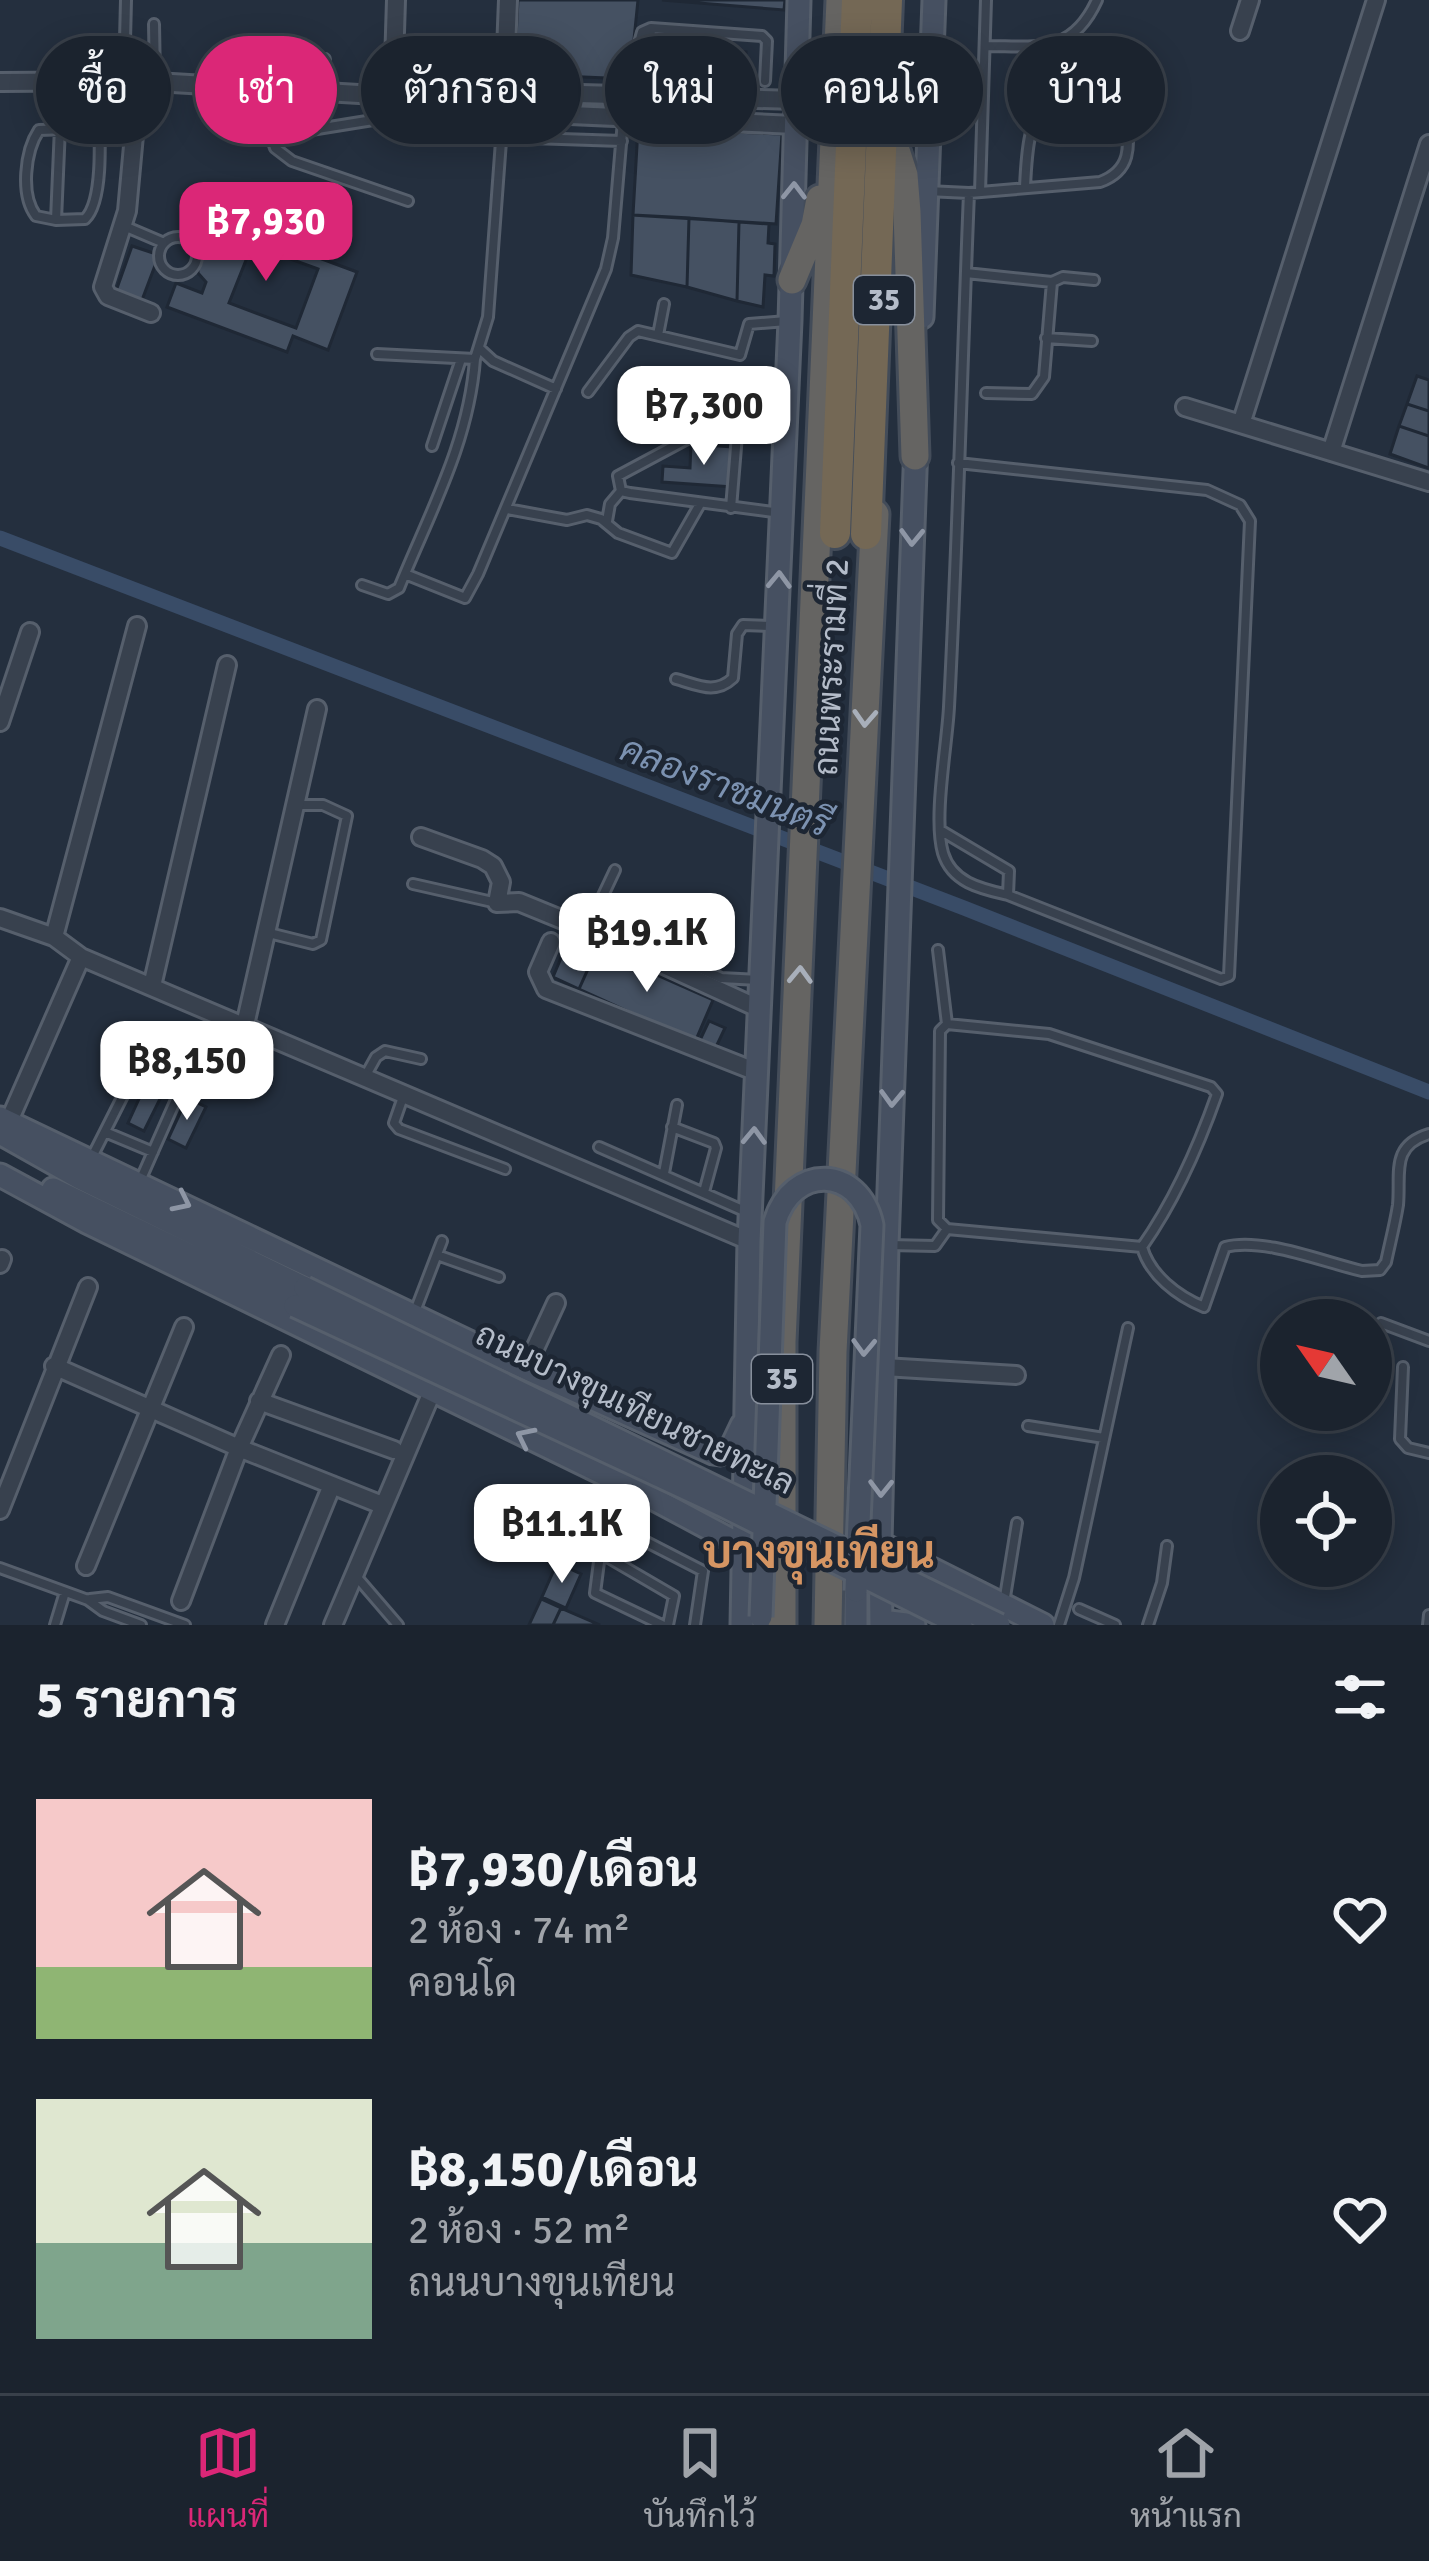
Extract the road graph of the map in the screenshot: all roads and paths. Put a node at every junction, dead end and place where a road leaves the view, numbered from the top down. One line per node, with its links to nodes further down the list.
1 (126, 0): 16 (lane)
2 (396, 0): 18 (street)
3 (508, 0): 19 (street)
4 (799, 0): 22 (main road, ถนนพระรามที่ 2 / 35)
5 (839, 0): 23 (highway, ถนนพระรามที่ 2 / 35)
6 (856, 0): 7 (highway)
7 (891, 0): 24 (highway, ถนนพระรามที่ 2 / 35)
8 (934, 0): 43 (main road, 35)
9 (986, 0): 25 (lane)
10 (1097, 0): 25 (lane)
11 (1250, 0): 15 (street)
12 (1376, 0): 66 (street)
13 (154, 24): 17 (lane)
14 (678, 30): 20 (lane); 21 (lane); 26 (lane)
15 (1240, 32)
16 (132, 36)
17 (151, 36)
18 (392, 36)
19 (507, 36)
20 (640, 36)
21 (678, 36)
22 (798, 36)
23 (838, 36)
24 (891, 36)
25 (986, 46): 44 (lane)
26 (765, 81)
27 (0, 82): 28 (street)
28 (36, 82)
29 (361, 122): 45 (lane)
30 (36, 137): 46 (lane)
31 (59, 144): 46 (lane)
32 (98, 144): 46 (lane)
33 (134, 144): 47 (street)
34 (502, 144): 60 (lane)
35 (622, 144): 62 (lane)
36 (795, 144): 50 (main road, ถนนพระรามที่ 2 / 35, one-way to 36)
37 (834, 144): 50 (highway)
38 (835, 144): 180 (highway, ถนนพระรามที่ 2 / 35, one-way to 38)
39 (890, 144): 190 (highway, ถนนพระรามที่ 2 / 35, one-way to 190)
40 (894, 144): 71 (highway)
41 (1429, 144): 70 (street)
42 (1025, 187): 42 (lane); 44 (lane)
43 (927, 191): 44 (lane); 71 (main road, 35)
44 (975, 192): 49 (lane)
45 (408, 201)
46 (56, 220)
47 (123, 226): 48 (lane); 54 (street)
48 (164, 243): 48 (lane)
49 (966, 273): 52 (lane); 72 (lane)
50 (791, 280): 55 (main road, ถนนพระรามที่ 2 / 35)
51 (1094, 280): 52 (lane)
52 (1052, 282): 57 (lane)
53 (664, 304): 56 (lane)
54 (151, 313)
55 (790, 321): 56 (lane); 67 (main road, ถนนพระรามที่ 2 / 35)
56 (658, 335): 63 (lane)
57 (1046, 338): 58 (lane); 64 (lane)
58 (1093, 341)
59 (376, 353): 61 (lane)
60 (477, 354): 61 (lane); 62 (lane); 80 (lane)
61 (461, 359): 69 (lane)
62 (556, 389): 77 (lane)
63 (588, 392)
64 (986, 393)
65 (1185, 407): 66 (street)
66 (1241, 424): 70 (street)
67 (785, 433): 68 (lane); 78 (main road, ถนนพระรามที่ 2 / 35)
68 (737, 435): 74 (lane); 76 (lane)
69 (432, 446)
70 (1331, 452): 73 (street)
71 (916, 456): 132 (main road, 35, one-way to 132)
72 (958, 463): 92 (lane); 96 (lane)
73 (1429, 482)
74 (621, 491): 75 (lane); 79 (lane)
75 (701, 504): 76 (lane); 79 (lane)
76 (731, 508): 78 (lane)
77 (507, 509): 79 (lane); 80 (lane)
78 (781, 514): 83 (main road, ถนนพระรามที่ 2 / 35, one-way to 78)
79 (607, 521)
80 (405, 574): 81 (lane)
81 (362, 586)
82 (137, 626): 101 (street)
83 (777, 626): 88 (lane); 105 (main road, ถนนพระรามที่ 2 / 35)
84 (30, 632): 87 (street)
85 (0, 661): 87 (street)
86 (227, 665): 106 (street)
87 (19, 666): 90 (street)
88 (676, 679)
89 (317, 709): 91 (street)
90 (0, 719)
91 (297, 805): 100 (street); 100 (lane)
92 (940, 830): 96 (lane); 96 (lane)
93 (421, 837): 97 (street)
94 (615, 870): 99 (lane)
95 (413, 884): 97 (lane)
96 (1009, 896)
97 (497, 903): 99 (street)
98 (0, 918): 101 (street)
99 (589, 924): 105 (lane); 107 (street)
100 (269, 933): 109 (street)
101 (54, 937): 104 (street)
102 (551, 942): 111 (street)
103 (938, 950): 108 (lane)
104 (81, 957): 106 (street); 115 (street)
105 (762, 980): 107 (main road, ถนนพระรามที่ 2 / 35)
106 (152, 986): 109 (street)
107 (760, 1009): 111 (main road, ถนนพระรามที่ 2 / 35)
108 (947, 1024): 129 (lane); 133 (lane)
109 (245, 1025): 112 (street)
110 (421, 1059): 112 (lane)
111 (757, 1072): 128 (main road, ถนนพระรามที่ 2 / 35, one-way to 111)
112 (366, 1075): 113 (street)
113 (406, 1091): 123 (lane); 130 (street)
114 (677, 1105): 116 (lane)
115 (3, 1124): 121 (main road); 137 (main road)
116 (672, 1127): 124 (lane); 127 (lane)
117 (105, 1132): 120 (lane); 120 (lane); 121 (lane)
118 (1429, 1134): 133 (lane)
119 (599, 1147): 124 (lane)
120 (153, 1152): 126 (lane)
121 (91, 1159): 126 (main road)
122 (0, 1161): 137 (main road)
123 (505, 1168)
124 (664, 1173): 127 (lane)
125 (0, 1175): 150 (main road)
126 (140, 1181): 139 (main road, one-way to 139)
127 (704, 1192): 128 (lane)
128 (751, 1213): 130 (main road, ถนนพระรามที่ 2 / 35)
129 (947, 1229): 132 (lane); 133 (lane)
130 (749, 1240): 153 (main road, ถนนพระรามที่ 2 / 35)
131 (442, 1241): 134 (lane)
132 (887, 1245): 147 (main road, 35)
133 (1142, 1247)
134 (437, 1255): 135 (lane); 139 (lane)
135 (499, 1277)
136 (88, 1287): 145 (street)
137 (300, 1297): 179 (main road, ถนนบางขุนเทียนชายทะเล, bridge); 193 (main road, ถนนบางขุนเทียนชายทะเล, bridge)
138 (556, 1303): 148 (street)
139 (414, 1315): 148 (main road)
140 (184, 1327): 152 (street)
141 (1392, 1327): 143 (lane)
142 (1128, 1328): 156 (lane)
143 (1429, 1341)
144 (281, 1355): 151 (street)
145 (54, 1366): 152 (street); 164 (street)
146 (1403, 1366): 159 (lane)
147 (884, 1367): 149 (street); 167 (main road, 35, one-way to 167)
148 (526, 1368): 155 (main road)
149 (1016, 1375)
150 (431, 1392): 160 (main road, one-way to 150); 163 (street)
151 (259, 1401): 157 (street); 158 (street)
152 (149, 1406): 157 (street); 171 (street)
153 (744, 1422): 155 (main road); 168 (main road, ถนนพระรามที่ 2 / 35)
154 (1028, 1426): 156 (lane)
155 (660, 1428): 162 (main road)
156 (1104, 1438): 195 (lane)
157 (238, 1448): 161 (street); 176 (street)
158 (394, 1450)
159 (1429, 1453)
160 (612, 1480): 162 (main road); 165 (lane)
161 (332, 1485): 163 (street); 185 (street)
162 (640, 1492): 168 (main road)
163 (382, 1504): 173 (street)
164 (0, 1510)
165 (596, 1516): 170 (lane); 189 (lane)
166 (1017, 1523): 179 (lane)
167 (880, 1543): 179 (main road, ถนนบางขุนเทียนชายทะเล); 181 (main road, 35)
168 (742, 1546): 180 (main road, ถนนพระรามที่ 2 / 35)
169 (1167, 1546): 197 (lane)
170 (600, 1554): 188 (lane); 188 (lane)
171 (86, 1566)
172 (0, 1568): 174 (lane)
173 (354, 1574): 186 (street); 187 (lane)
174 (65, 1592): 175 (lane); 182 (lane)
175 (88, 1600): 183 (lane); 184 (lane)
176 (181, 1601)
177 (1079, 1609): 196 (lane)
178 (1429, 1615): 198 (lane)
179 (1003, 1617): 194 (main road, ถนนบางขุนเทียนชายทะเล)
180 (761, 1623): 191 (main road, one-way to 191, bridge)
181 (881, 1623): 192 (main road)
182 (55, 1625)
183 (141, 1625)
184 (184, 1625)
185 (275, 1625)
186 (333, 1625)
187 (398, 1625)
188 (665, 1625)
189 (695, 1625)
190 (828, 1625)
191 (856, 1625)
192 (914, 1625)
193 (961, 1625)
194 (1043, 1625)
195 (1059, 1625)
196 (1115, 1625)
197 (1148, 1625)
198 (1428, 1625)

